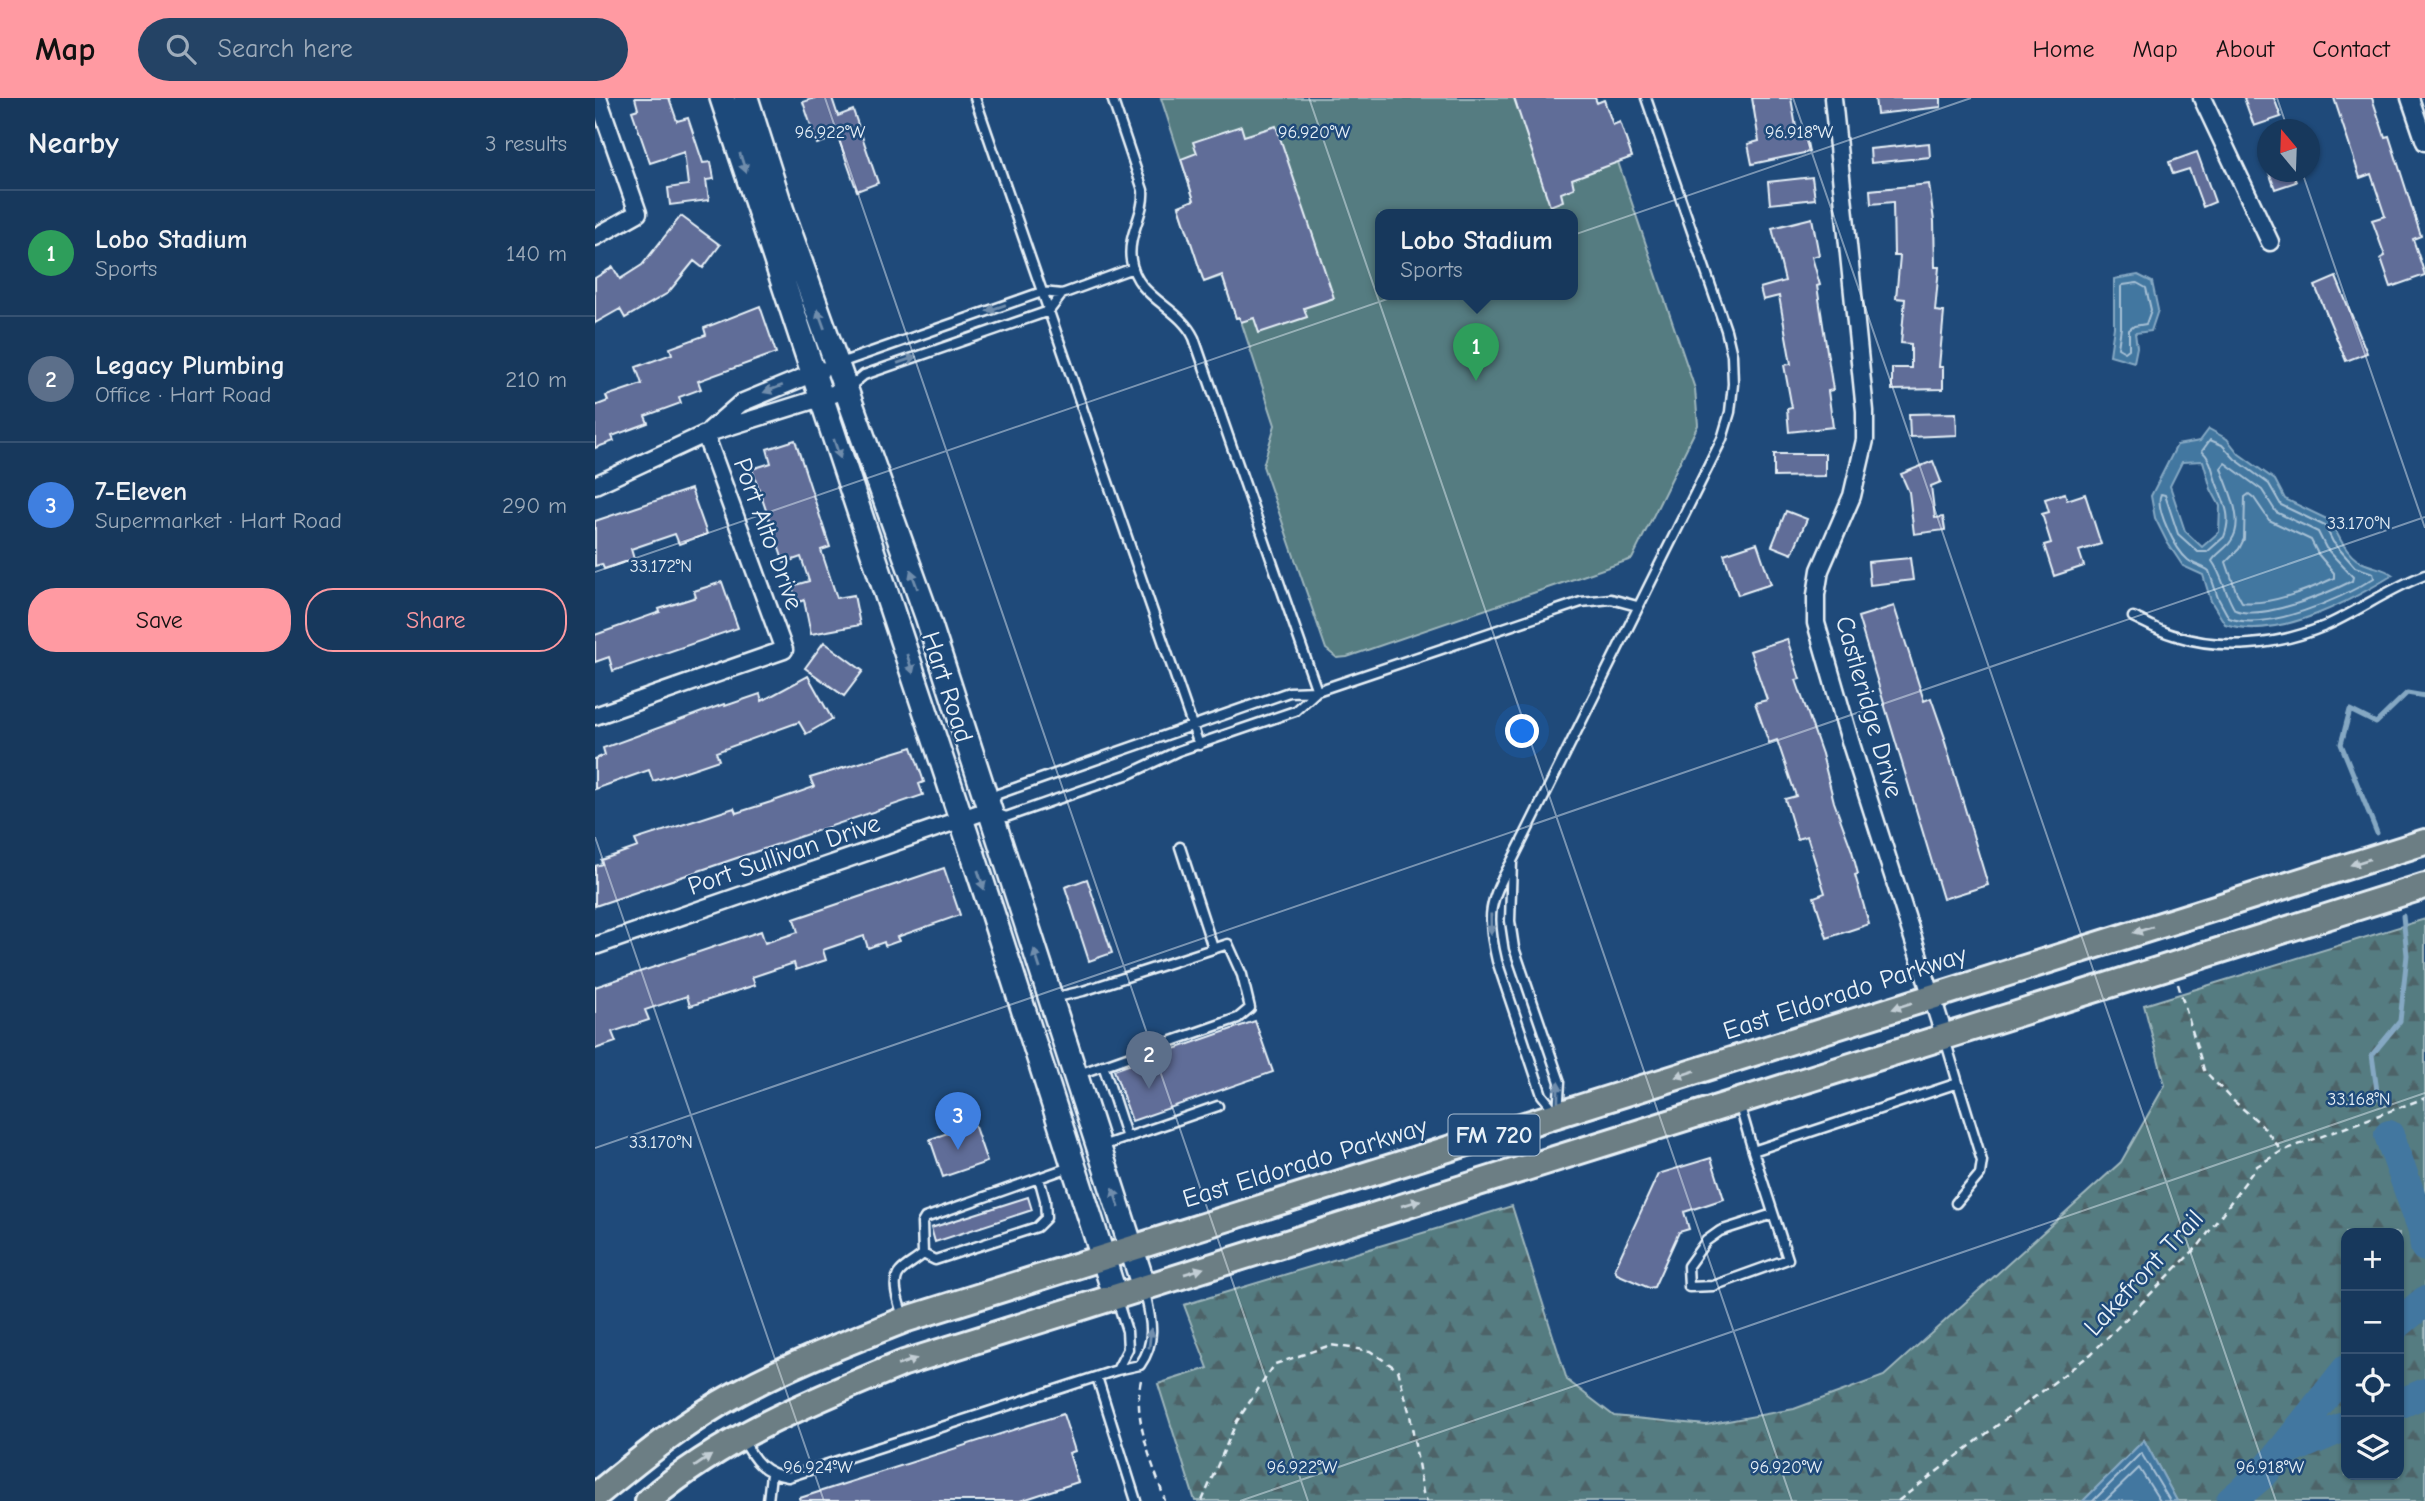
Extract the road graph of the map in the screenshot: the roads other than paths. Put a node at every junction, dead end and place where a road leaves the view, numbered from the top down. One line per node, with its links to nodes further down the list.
1 (599, 98): 11 (street)
2 (722, 98): 18 (street, Hart Road, one-way to 18)
3 (746, 98): 17 (street, Hart Road, one-way to 3)
4 (975, 98): 14 (lane)
5 (1112, 98): 13 (lane)
6 (1646, 98): 24 (lane)
7 (1833, 98): 38 (street, Castleridge Drive)
8 (2201, 98): 12 (street)
9 (2410, 98): 10 (street)
10 (2425, 142)
11 (595, 237)
12 (2270, 242)
13 (1133, 268): 15 (lane); 26 (lane)
14 (1042, 292): 15 (lane); 16 (lane); 17 (lane, one-way to 17)
15 (1062, 294): 16 (lane)
16 (1049, 311): 19 (lane, one-way to 16); 28 (lane)
17 (837, 365): 18 (street); 19 (street, Hart Road)
18 (812, 374): 20 (street, Hart Road); 21 (street, one-way to 21)
19 (846, 390): 20 (street); 30 (street, Hart Road, one-way to 19)
20 (820, 399): 21 (street); 31 (street, Hart Road, one-way to 31)
21 (705, 434): 22 (street); 27 (street, Port Alto Drive)
22 (595, 485)
23 (2425, 575): 25 (lane)
24 (1637, 606): 26 (lane); 34 (lane)
25 (2133, 617)
26 (1317, 691): 28 (lane); 29 (lane)
27 (595, 716)
28 (1192, 724): 29 (lane); 30 (lane)
29 (1199, 744): 30 (lane)
30 (988, 810): 31 (street, Port Sullivan Drive); 39 (street, Hart Road, one-way to 30)
31 (961, 820): 36 (street, Port Sullivan Drive); 40 (street, Hart Road, one-way to 40)
32 (2425, 842): 38 (main road, East Eldorado Parkway / FM 720, one-way to 38)
33 (1180, 847): 37 (lane)
34 (1512, 861): 47 (lane, one-way to 34); 47 (lane, one-way to 47)
35 (2425, 886): 41 (main road, FM 720)
36 (595, 946)
37 (1213, 948): 39 (lane); 42 (lane)
38 (1933, 996): 41 (street, Castleridge Drive); 47 (main road, East Eldorado Parkway / FM 720, one-way to 47)
39 (1051, 999): 40 (street); 43 (street, Hart Road)
40 (1022, 1008): 51 (street, Hart Road)
41 (1944, 1035): 44 (lane); 45 (main road, FM 720)
42 (1103, 1065): 43 (lane); 48 (lane)
43 (1076, 1075): 49 (street, Hart Road)
44 (1958, 1083): 50 (lane); 53 (lane)
45 (1739, 1100): 50 (lane); 58 (main road, FM 720, one-way to 45)
46 (1218, 1107): 48 (lane)
47 (1557, 1115): 55 (main road, East Eldorado Parkway / FM 720)
48 (1127, 1138): 49 (lane)
49 (1099, 1147): 55 (street, Hart Road, one-way to 49)
50 (1753, 1152): 54 (lane)
51 (1073, 1166): 52 (lane); 57 (street, Hart Road)
52 (1039, 1178): 56 (lane); 56 (lane)
53 (1957, 1203)
54 (1773, 1214): 54 (lane)
55 (1132, 1247): 57 (main road, East Eldorado Parkway / FM 720); 58 (street, Hart Road)
56 (923, 1254): 60 (lane)
57 (1102, 1257): 59 (street, Hart Road); 60 (main road, East Eldorado Parkway / FM 720)
58 (1144, 1287): 59 (main road, FM 720); 61 (lane, one-way to 58)
59 (1115, 1295): 61 (lane); 63 (main road, FM 720, one-way to 59)
60 (904, 1320): 65 (main road, East Eldorado Parkway / FM 720)
61 (1117, 1370): 62 (lane)
62 (1097, 1377): 64 (lane); 68 (lane)
63 (741, 1437): 64 (lane); 66 (main road, FM 720, one-way to 63)
64 (771, 1474): 67 (lane)
65 (595, 1496)
66 (648, 1501)
67 (768, 1501)
68 (1136, 1501)

